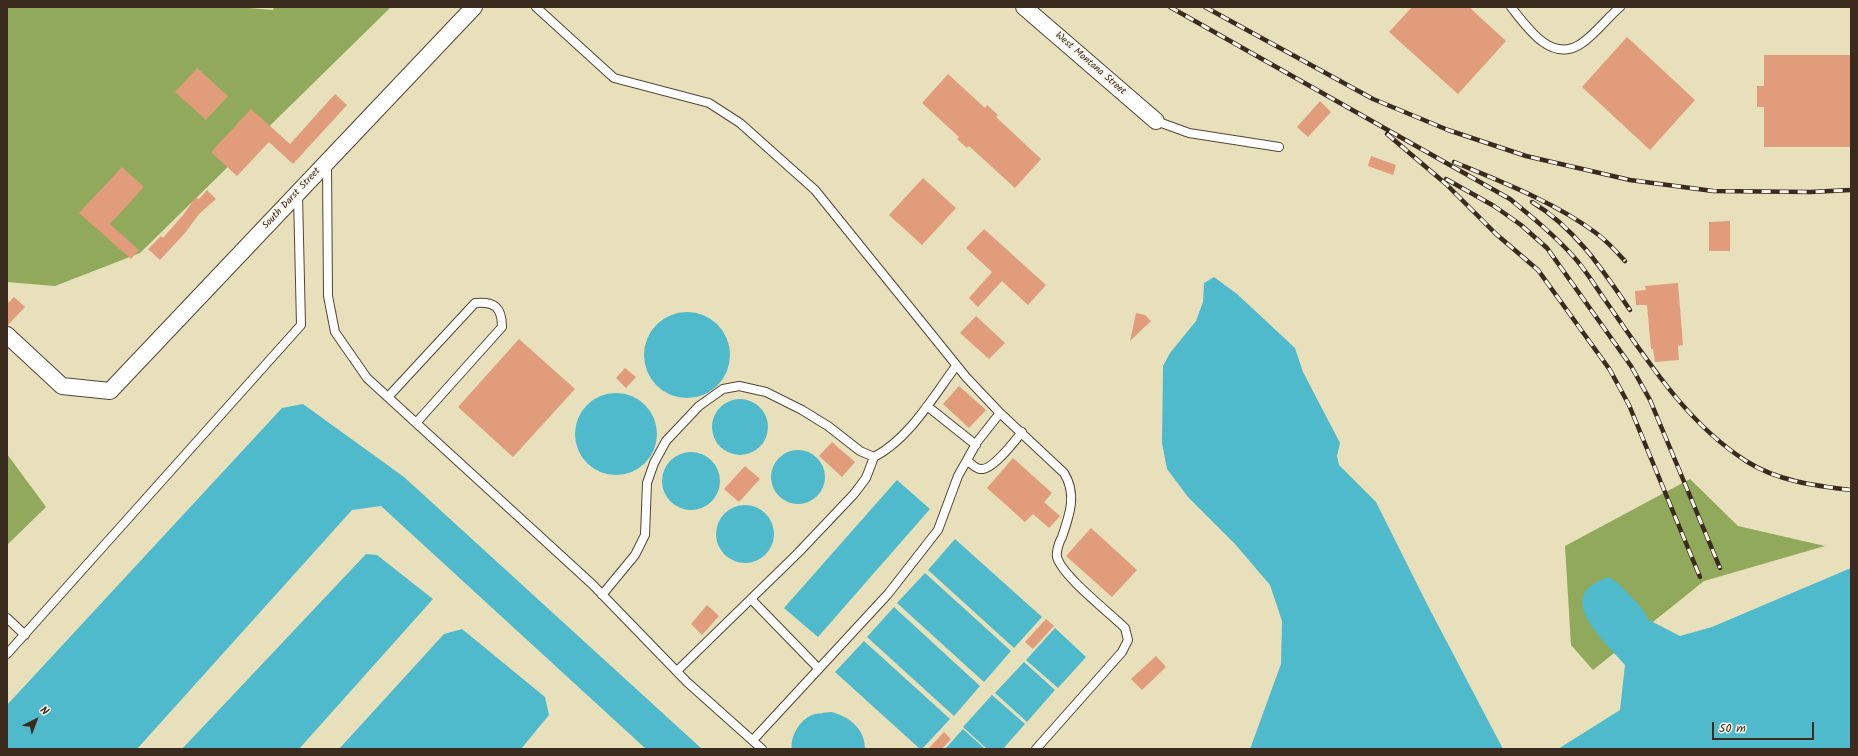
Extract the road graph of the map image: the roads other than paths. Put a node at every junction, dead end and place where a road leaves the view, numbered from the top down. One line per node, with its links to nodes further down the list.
1 (474, 7): 8 (street, South Darst Street)
2 (536, 7): 11 (lane)
3 (1024, 7): 6 (street, West Montana Street)
4 (1511, 7): 5 (lane)
5 (1620, 7)
6 (1156, 121): 7 (lane)
7 (1280, 147)
8 (327, 163): 9 (street, South Darst Street); 12 (lane)
9 (298, 194): 10 (street, South Darst Street); 23 (lane)
10 (7, 335)
11 (956, 366): 13 (lane); 14 (lane)
12 (388, 398): 15 (lane); 15 (lane)
13 (927, 406): 17 (lane); 18 (lane)
14 (1000, 413): 16 (lane); 17 (lane)
15 (416, 423): 20 (lane)
16 (1022, 432): 19 (lane); 29 (lane)
17 (976, 445): 19 (lane)
18 (874, 457): 20 (lane); 21 (lane)
19 (967, 460): 25 (lane)
20 (602, 595): 26 (lane)
21 (751, 599): 25 (lane); 26 (lane)
22 (7, 618): 23 (lane)
23 (25, 635): 24 (lane)
24 (7, 654)
25 (818, 669): 27 (lane)
26 (677, 671): 27 (lane)
27 (753, 740): 28 (lane)
28 (762, 749)
29 (1036, 749)

